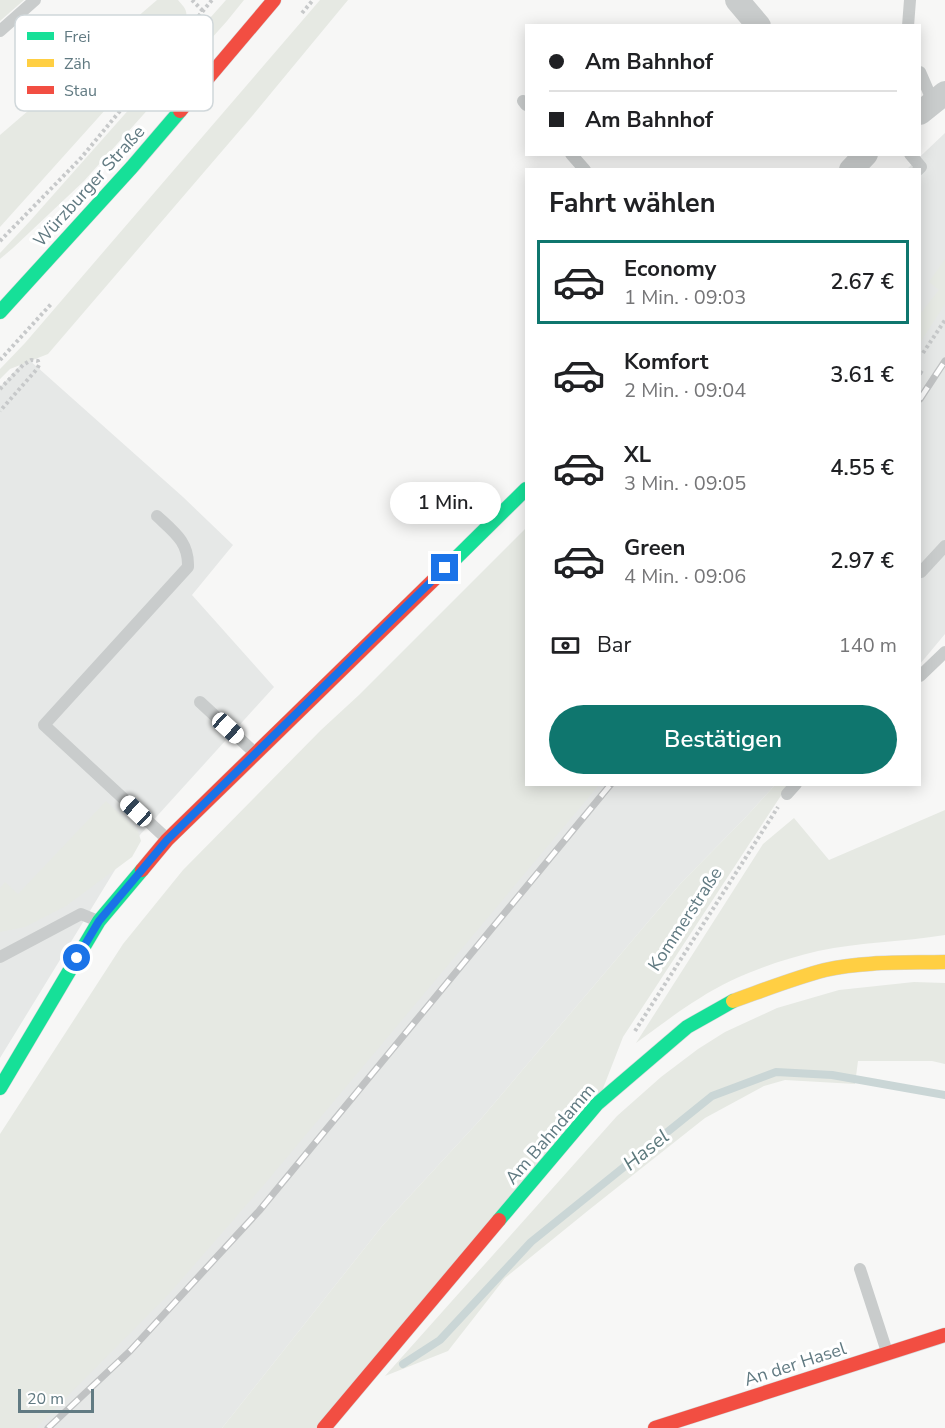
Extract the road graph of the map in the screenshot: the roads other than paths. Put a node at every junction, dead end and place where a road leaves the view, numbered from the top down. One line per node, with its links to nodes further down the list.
1 (35, 0): 5 (lane)
2 (274, 0): 10 (street, Würzburger Straße)
3 (737, 0): 7 (street)
4 (910, 0): 8 (lane)
5 (18, 15)
6 (15, 18): 9 (lane)
7 (757, 24)
8 (908, 24)
9 (0, 31)
10 (213, 72)
11 (921, 74): 12 (lane)
12 (933, 102)
13 (180, 111): 20 (street, Würzburger Straße)
14 (573, 156): 17 (lane)
15 (864, 156): 18 (street)
16 (912, 156): 19 (lane)
17 (583, 168)
18 (853, 168)
19 (920, 168)
20 (0, 312)
21 (525, 490): 28 (street)
22 (157, 516): 31 (lane)
23 (945, 546): 24 (lane)
24 (921, 572)
25 (945, 652): 26 (lane)
26 (921, 675)
27 (200, 702): 28 (lane)
28 (256, 754): 31 (street)
29 (794, 786): 30 (lane)
30 (787, 794)
31 (167, 840): 32 (street)
32 (99, 921): 33 (lane); 35 (street)
33 (0, 957)
34 (945, 962): 39 (street, Am Bahndamm)
35 (0, 1088)
36 (860, 1269): 38 (lane)
37 (945, 1335): 38 (street, An der Hasel)
38 (887, 1353): 40 (street, An der Hasel)
39 (324, 1428)
40 (655, 1428)

